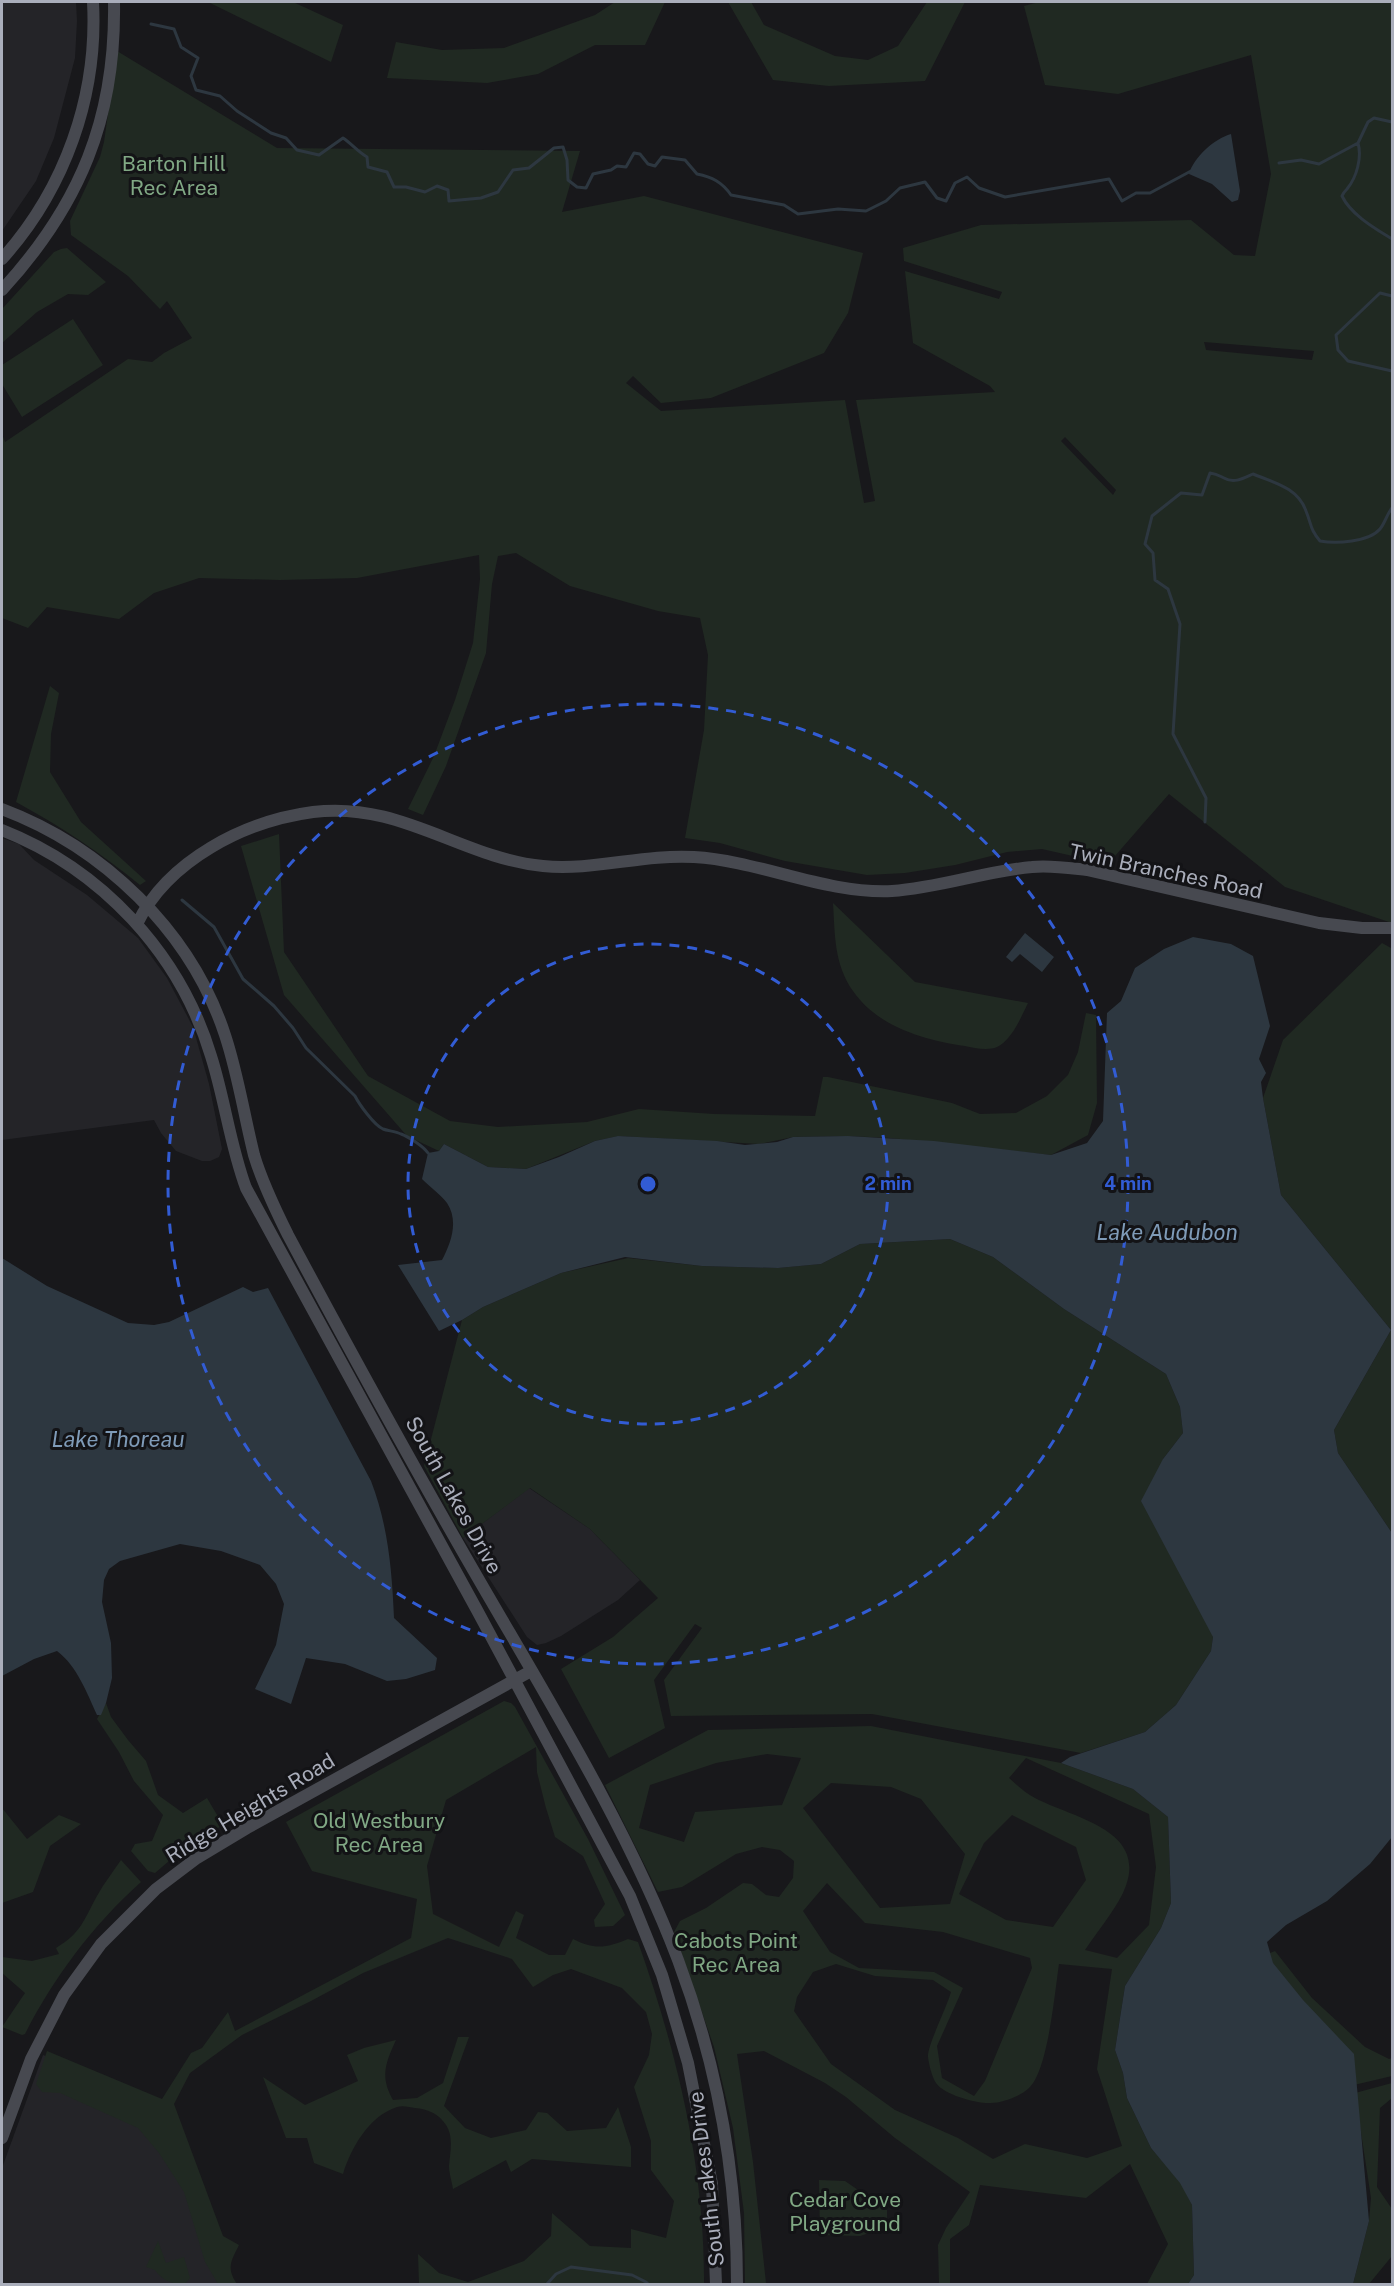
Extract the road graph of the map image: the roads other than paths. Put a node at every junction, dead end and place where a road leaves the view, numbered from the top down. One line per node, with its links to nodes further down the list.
1 (93, 2): 3 (main road)
2 (114, 2): 4 (main road)
3 (2, 259)
4 (2, 290)
5 (2, 809): 7 (main road, South Lakes Drive)
6 (2, 830): 8 (main road, South Lakes Drive)
7 (146, 906): 8 (main road, Twin Branches Road); 9 (main road, Twin Branches Road); 10 (main road, Twin Branches Road); 11 (main road, South Lakes Drive)
8 (126, 912): 9 (main road, South Lakes Drive)
9 (137, 924): 12 (main road, South Lakes Drive)
10 (1392, 928)
11 (531, 1671): 12 (main road, Ridge Heights Road); 15 (main road, South Lakes Drive)
12 (513, 1680): 13 (main road, Ridge Heights Road); 14 (main road, South Lakes Drive)
13 (2, 2138)
14 (716, 2284)
15 (737, 2284)

